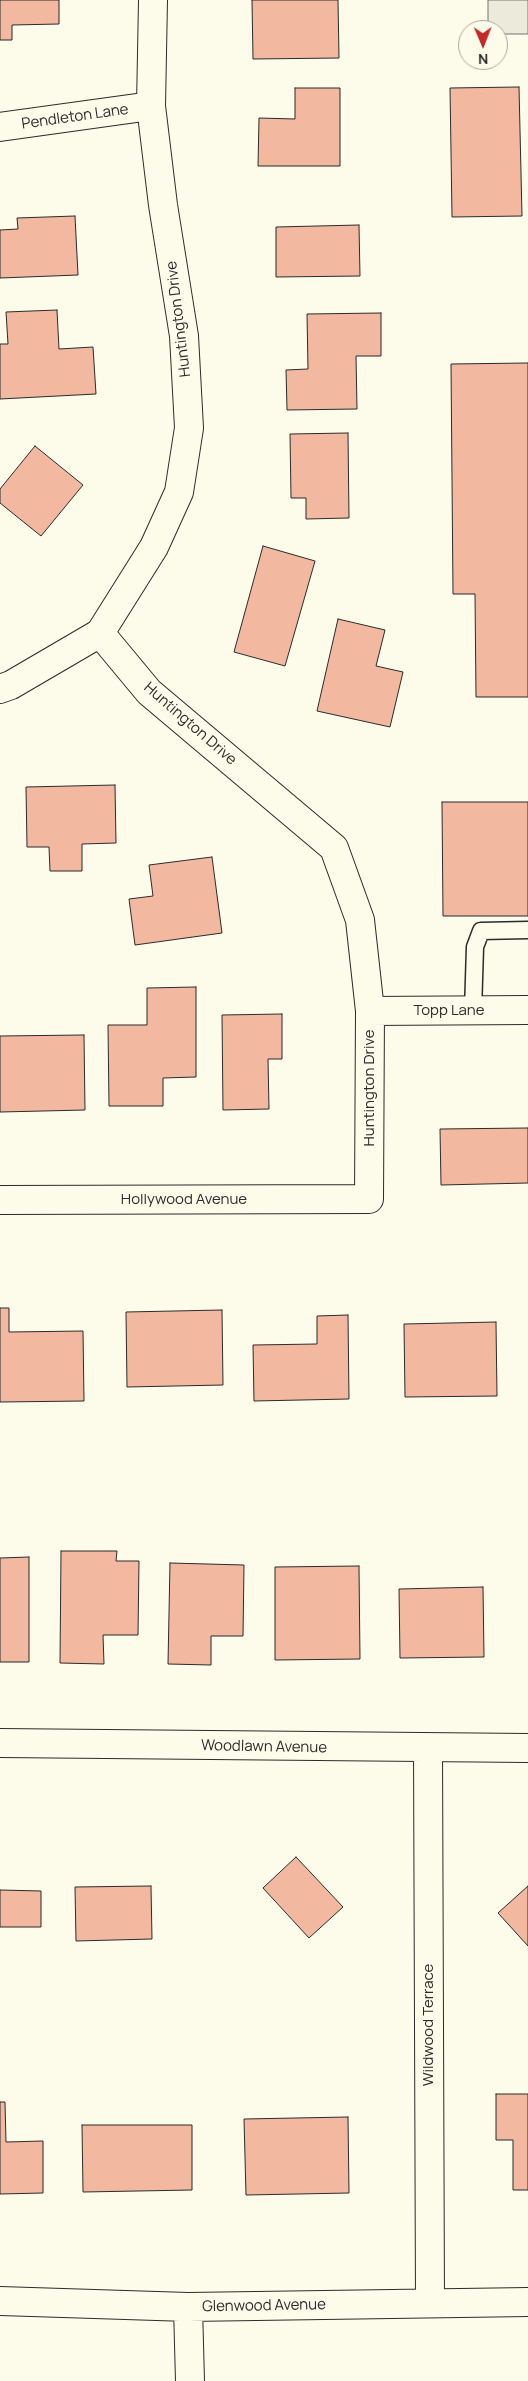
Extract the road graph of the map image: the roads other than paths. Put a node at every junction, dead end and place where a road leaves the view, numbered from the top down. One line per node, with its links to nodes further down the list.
1 (152, 0): 2 (street, Huntington Drive)
2 (151, 106): 3 (street, Pendleton Lane); 4 (street, Huntington Drive)
3 (0, 127)
4 (100, 633): 5 (street); 9 (street, Huntington Drive)
5 (0, 690)
6 (528, 930): 7 (lane)
7 (473, 1010): 8 (street, Topp Lane); 9 (street, Topp Lane)
8 (528, 1010)
9 (370, 1011): 10 (street, Huntington Drive)
10 (369, 1199): 11 (street, Hollywood Avenue)
11 (0, 1200)
12 (0, 1743): 13 (street, Woodlawn Avenue)
13 (428, 1748): 14 (street, Woodlawn Avenue); 17 (street, Wildwood Terrace)
14 (528, 1748)
15 (0, 2301): 18 (street, Glenwood Avenue)
16 (528, 2302): 17 (street, Glenwood Avenue)
17 (430, 2303): 18 (street, Glenwood Avenue)
18 (188, 2307): 19 (street)
19 (190, 2381)

